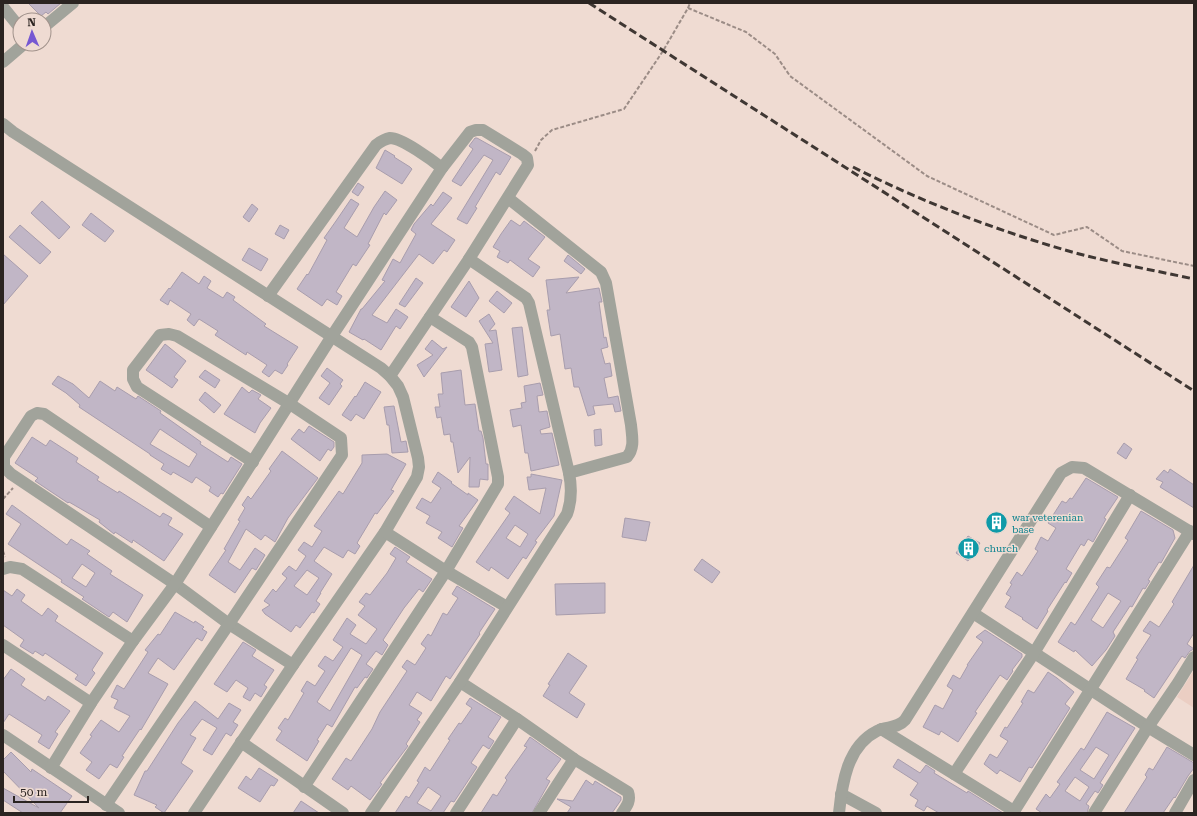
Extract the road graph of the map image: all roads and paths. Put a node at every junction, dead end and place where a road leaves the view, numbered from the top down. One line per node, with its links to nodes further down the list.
1 (73, 3): 6 (street)
2 (690, 3): 4 (path)
3 (3, 7): 5 (street)
4 (688, 8): 10 (path); 14 (path)
5 (12, 18)
6 (52, 20)
7 (15, 52): 8 (street)
8 (3, 62)
9 (3, 124): 15 (street)
10 (528, 165): 11 (street); 12 (street)
11 (442, 168): 15 (street); 17 (street)
12 (508, 198): 13 (street); 21 (street)
13 (469, 260): 16 (street); 21 (street)
14 (1194, 266)
15 (268, 296): 17 (street)
16 (430, 317): 18 (street); 29 (street)
17 (332, 336): 18 (street); 19 (street)
18 (390, 376): 26 (street)
19 (290, 404): 20 (street); 20 (street); 33 (street)
20 (252, 462): 25 (street)
21 (569, 473): 31 (street)
22 (20, 480): 24 (path); 25 (street); 30 (street)
23 (1130, 495): 27 (street); 32 (street); 36 (street)
24 (3, 499)
25 (211, 527): 30 (street)
26 (385, 532): 29 (street); 38 (street)
27 (1192, 532): 40 (street)
28 (3, 569): 34 (street)
29 (446, 571): 31 (street); 52 (street)
30 (175, 584): 33 (street); 34 (street)
31 (507, 607): 39 (street)
32 (973, 613): 36 (street); 44 (street)
33 (229, 624): 38 (street); 54 (street)
34 (133, 641): 41 (street)
35 (3, 645): 41 (street)
36 (1034, 653): 40 (street); 50 (street)
37 (1194, 656): 43 (street)
38 (293, 665): 46 (street)
39 (460, 682): 42 (street); 59 (street)
40 (1090, 689): 43 (street); 55 (street)
41 (91, 703): 49 (street)
42 (517, 719): 48 (street); 60 (street)
43 (1148, 727): 47 (street); 65 (street)
44 (881, 729): 50 (street); 53 (street)
45 (3, 735): 49 (street)
46 (241, 742): 52 (street); 57 (street)
47 (1194, 755)
48 (574, 758): 61 (street); 62 (street)
49 (50, 768): 54 (street)
50 (954, 774): 55 (street)
51 (1194, 780): 66 (street)
52 (304, 787): 58 (street)
53 (841, 794): 63 (street); 64 (street)
54 (106, 806): 56 (street)
55 (1014, 812)
56 (119, 813)
57 (194, 813)
58 (343, 813)
59 (371, 813)
60 (456, 813)
61 (539, 813)
62 (622, 813)
63 (839, 813)
64 (876, 813)
65 (1094, 813)
66 (1175, 813)

